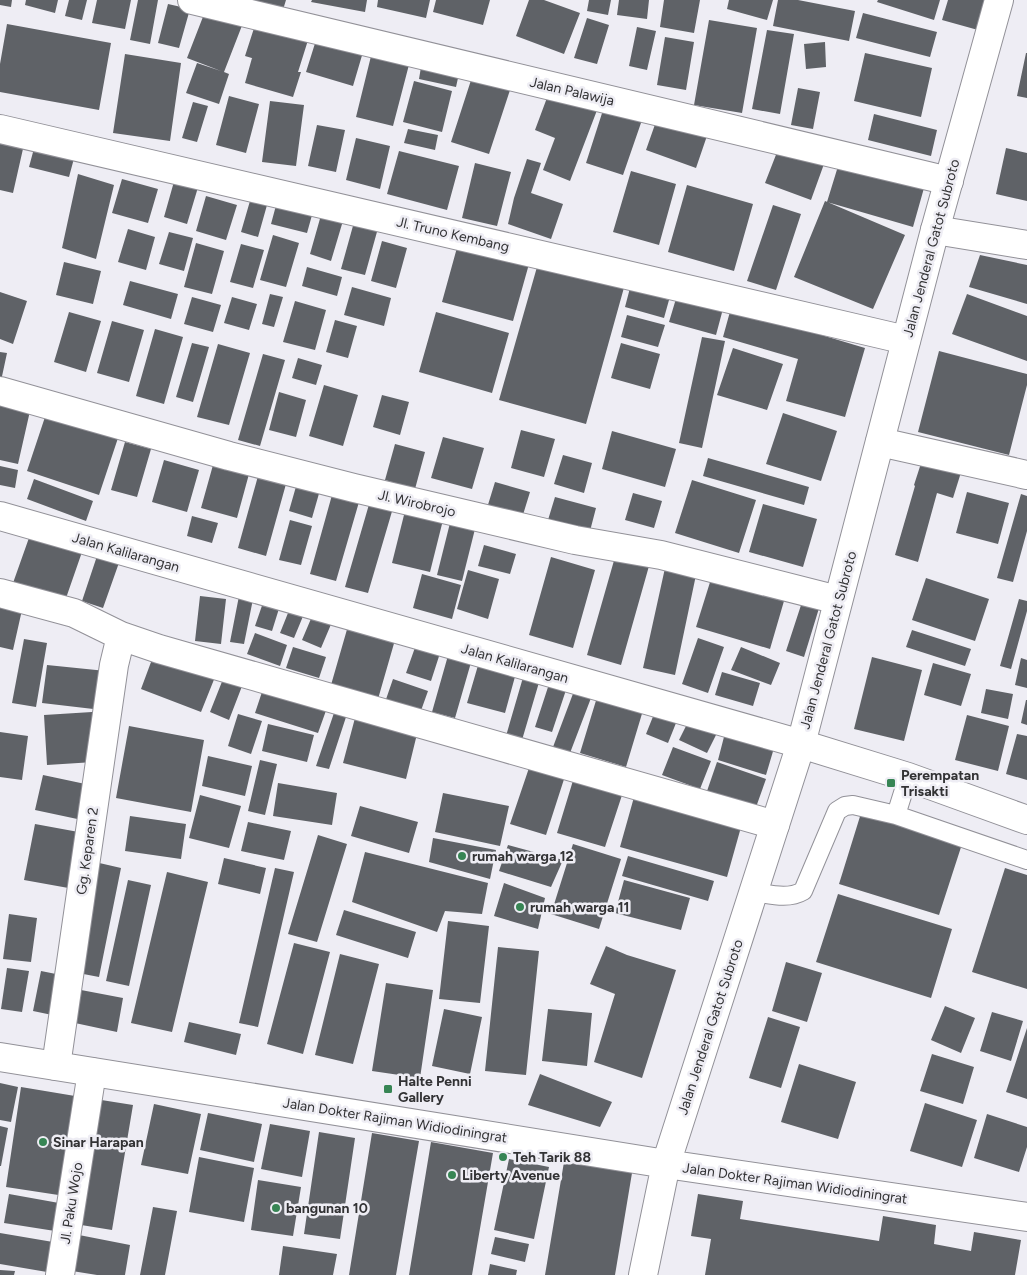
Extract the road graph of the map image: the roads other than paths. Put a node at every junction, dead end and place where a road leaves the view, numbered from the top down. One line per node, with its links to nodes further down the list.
1 (194, 0): 4 (street, Jalan Palawija)
2 (999, 0): 4 (street, Jalan Jenderal Gatot Subroto)
3 (0, 128): 7 (street, Jl. Truno Kembang)
4 (949, 181): 5 (street, Jalan Jenderal Gatot Subroto)
5 (935, 230): 6 (street); 7 (street, Jalan Jenderal Gatot Subroto)
6 (1027, 245)
7 (906, 340): 9 (street, Jalan Jenderal Gatot Subroto)
8 (0, 391): 13 (street, Jl. Wirobrojo)
9 (880, 442): 10 (street); 13 (street, Jalan Jenderal Gatot Subroto)
10 (1027, 475)
11 (0, 516): 15 (street, Jalan Kalilarangan)
12 (0, 593): 14 (street)
13 (838, 600): 15 (street, Jalan Jenderal Gatot Subroto)
14 (121, 636): 19 (street); 23 (street, Gg. Keparen 2)
15 (800, 744): 16 (street, Jalan Kalilarangan); 19 (street, Jalan Jenderal Gatot Subroto)
16 (908, 777): 17 (lane); 18 (street, Jalan Kalilarangan)
17 (896, 815): 20 (lane); 21 (lane)
18 (1027, 820)
19 (775, 825): 21 (street, Jalan Jenderal Gatot Subroto)
20 (1027, 860)
21 (754, 892): 25 (street, Jalan Jenderal Gatot Subroto)
22 (0, 1056): 23 (street, Jalan Dokter Rajiman Widiodiningrat)
23 (56, 1066): 24 (street, Jalan Dokter Rajiman Widiodiningrat)
24 (92, 1072): 25 (street, Jalan Dokter Rajiman Widiodiningrat); 27 (street, Jl. Paku Wojo)
25 (666, 1164): 26 (street, Jalan Dokter Rajiman Widiodiningrat); 28 (street, Jalan Jenderal Gatot Subroto)
26 (1027, 1217)
27 (60, 1275)
28 (643, 1275)

